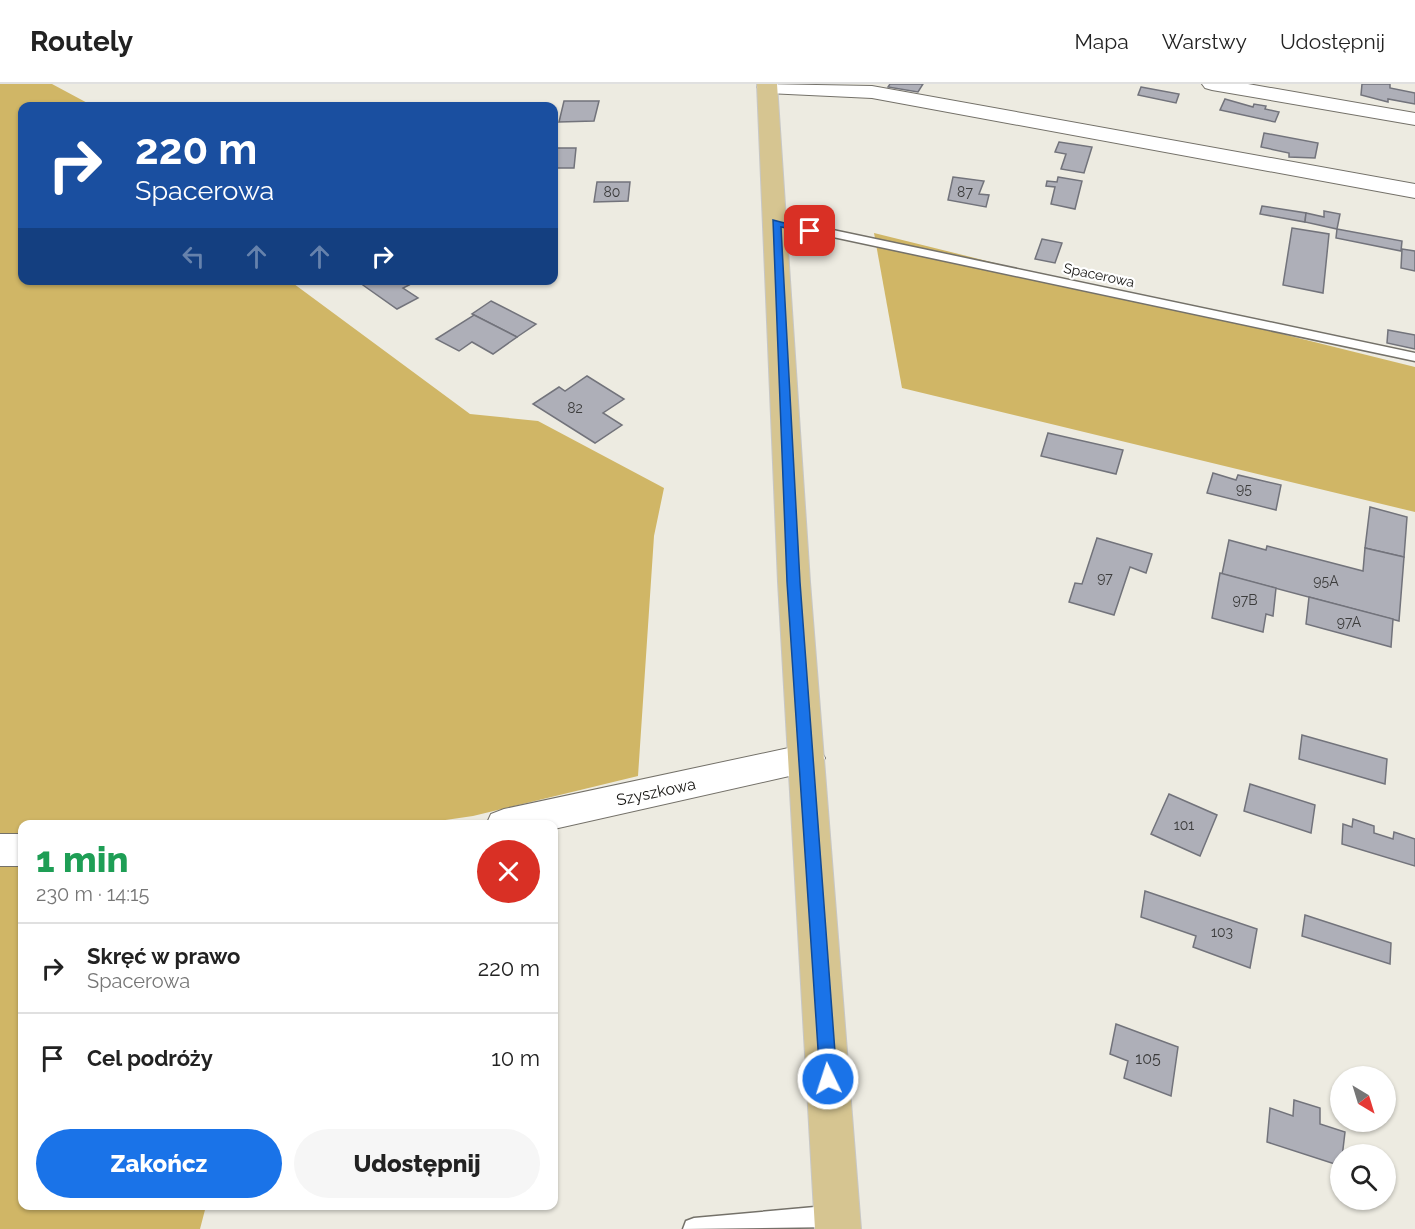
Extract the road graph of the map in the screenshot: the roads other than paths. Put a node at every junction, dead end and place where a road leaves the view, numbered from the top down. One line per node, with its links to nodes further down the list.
1 (1212, 84): 3 (street)
2 (767, 86): 4 (street); 5 (main road)
3 (1415, 119)
4 (1415, 191)
5 (776, 222): 6 (lane, Spacerowa); 7 (main road)
6 (1415, 357)
7 (807, 758): 8 (street, Szyszkowa); 11 (main road)
8 (527, 820)
9 (0, 850): 10 (street)
10 (18, 850)
11 (838, 1223): 12 (lane)
12 (694, 1229)

